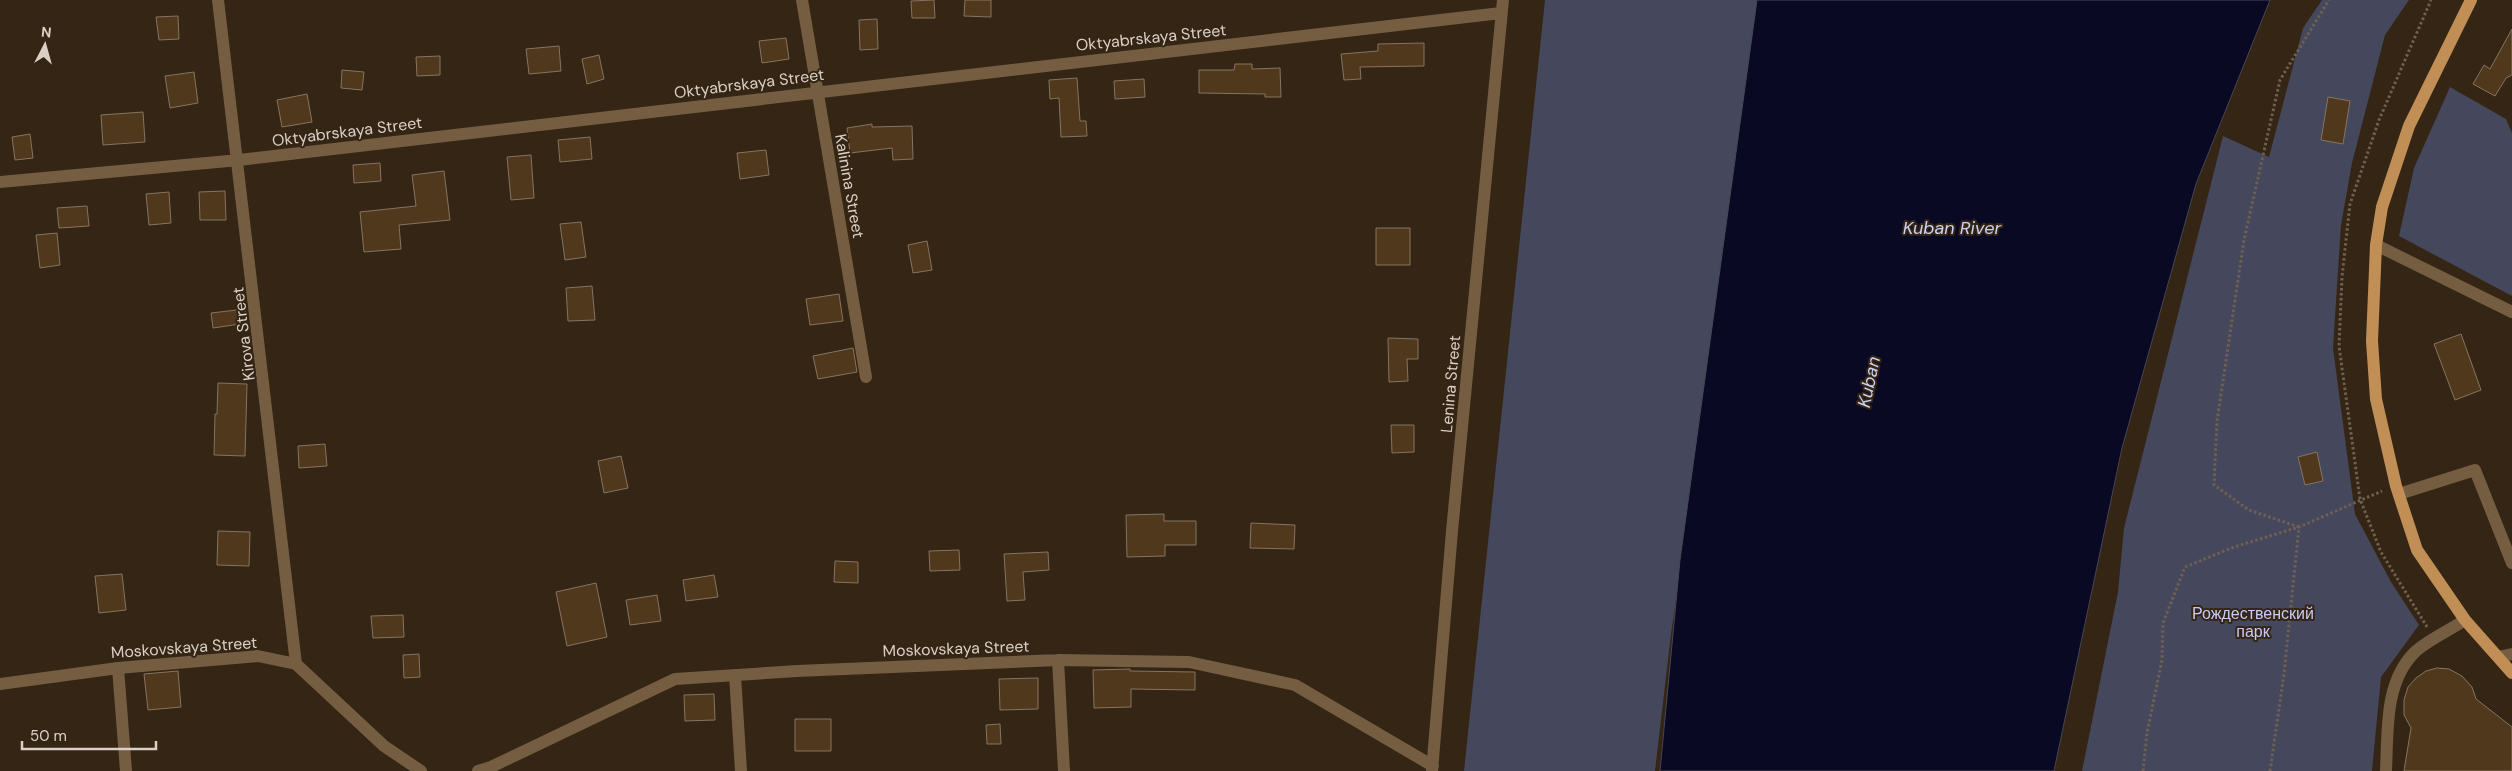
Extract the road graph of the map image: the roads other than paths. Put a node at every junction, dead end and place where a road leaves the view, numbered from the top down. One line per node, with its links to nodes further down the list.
1 (218, 0): 7 (street, Kirova Street)
2 (802, 0): 6 (street, Kalinina Street)
3 (1503, 0): 5 (street, Lenina Street)
4 (2471, 0): 9 (main road)
5 (1501, 13): 6 (street, Oktyabrskaya Street); 23 (street, Lenina Street)
6 (817, 91): 7 (street, Oktyabrskaya Street); 11 (street, Kalinina Street)
7 (239, 160): 8 (street, Oktyabrskaya Street); 18 (street, Kirova Street)
8 (0, 182)
9 (2376, 246): 10 (street); 12 (main road)
10 (2512, 312)
11 (866, 376)
12 (2398, 490): 13 (street); 14 (main road)
13 (2512, 563)
14 (2465, 620): 16 (main road); 29 (street)
15 (2512, 654): 16 (street)
16 (2498, 657): 20 (main road)
17 (1058, 660): 21 (street, Moskovskaya Street); 23 (street, Moskovskaya Street); 28 (street)
18 (296, 664): 19 (street, Moskovskaya Street); 25 (street)
19 (118, 668): 22 (street, Moskovskaya Street); 24 (street)
20 (2512, 673)
21 (735, 675): 26 (street, Moskovskaya Street); 27 (street)
22 (0, 684)
23 (1432, 769)
24 (126, 771)
25 (421, 771)
26 (478, 771)
27 (741, 771)
28 (1064, 771)
29 (2386, 771)

